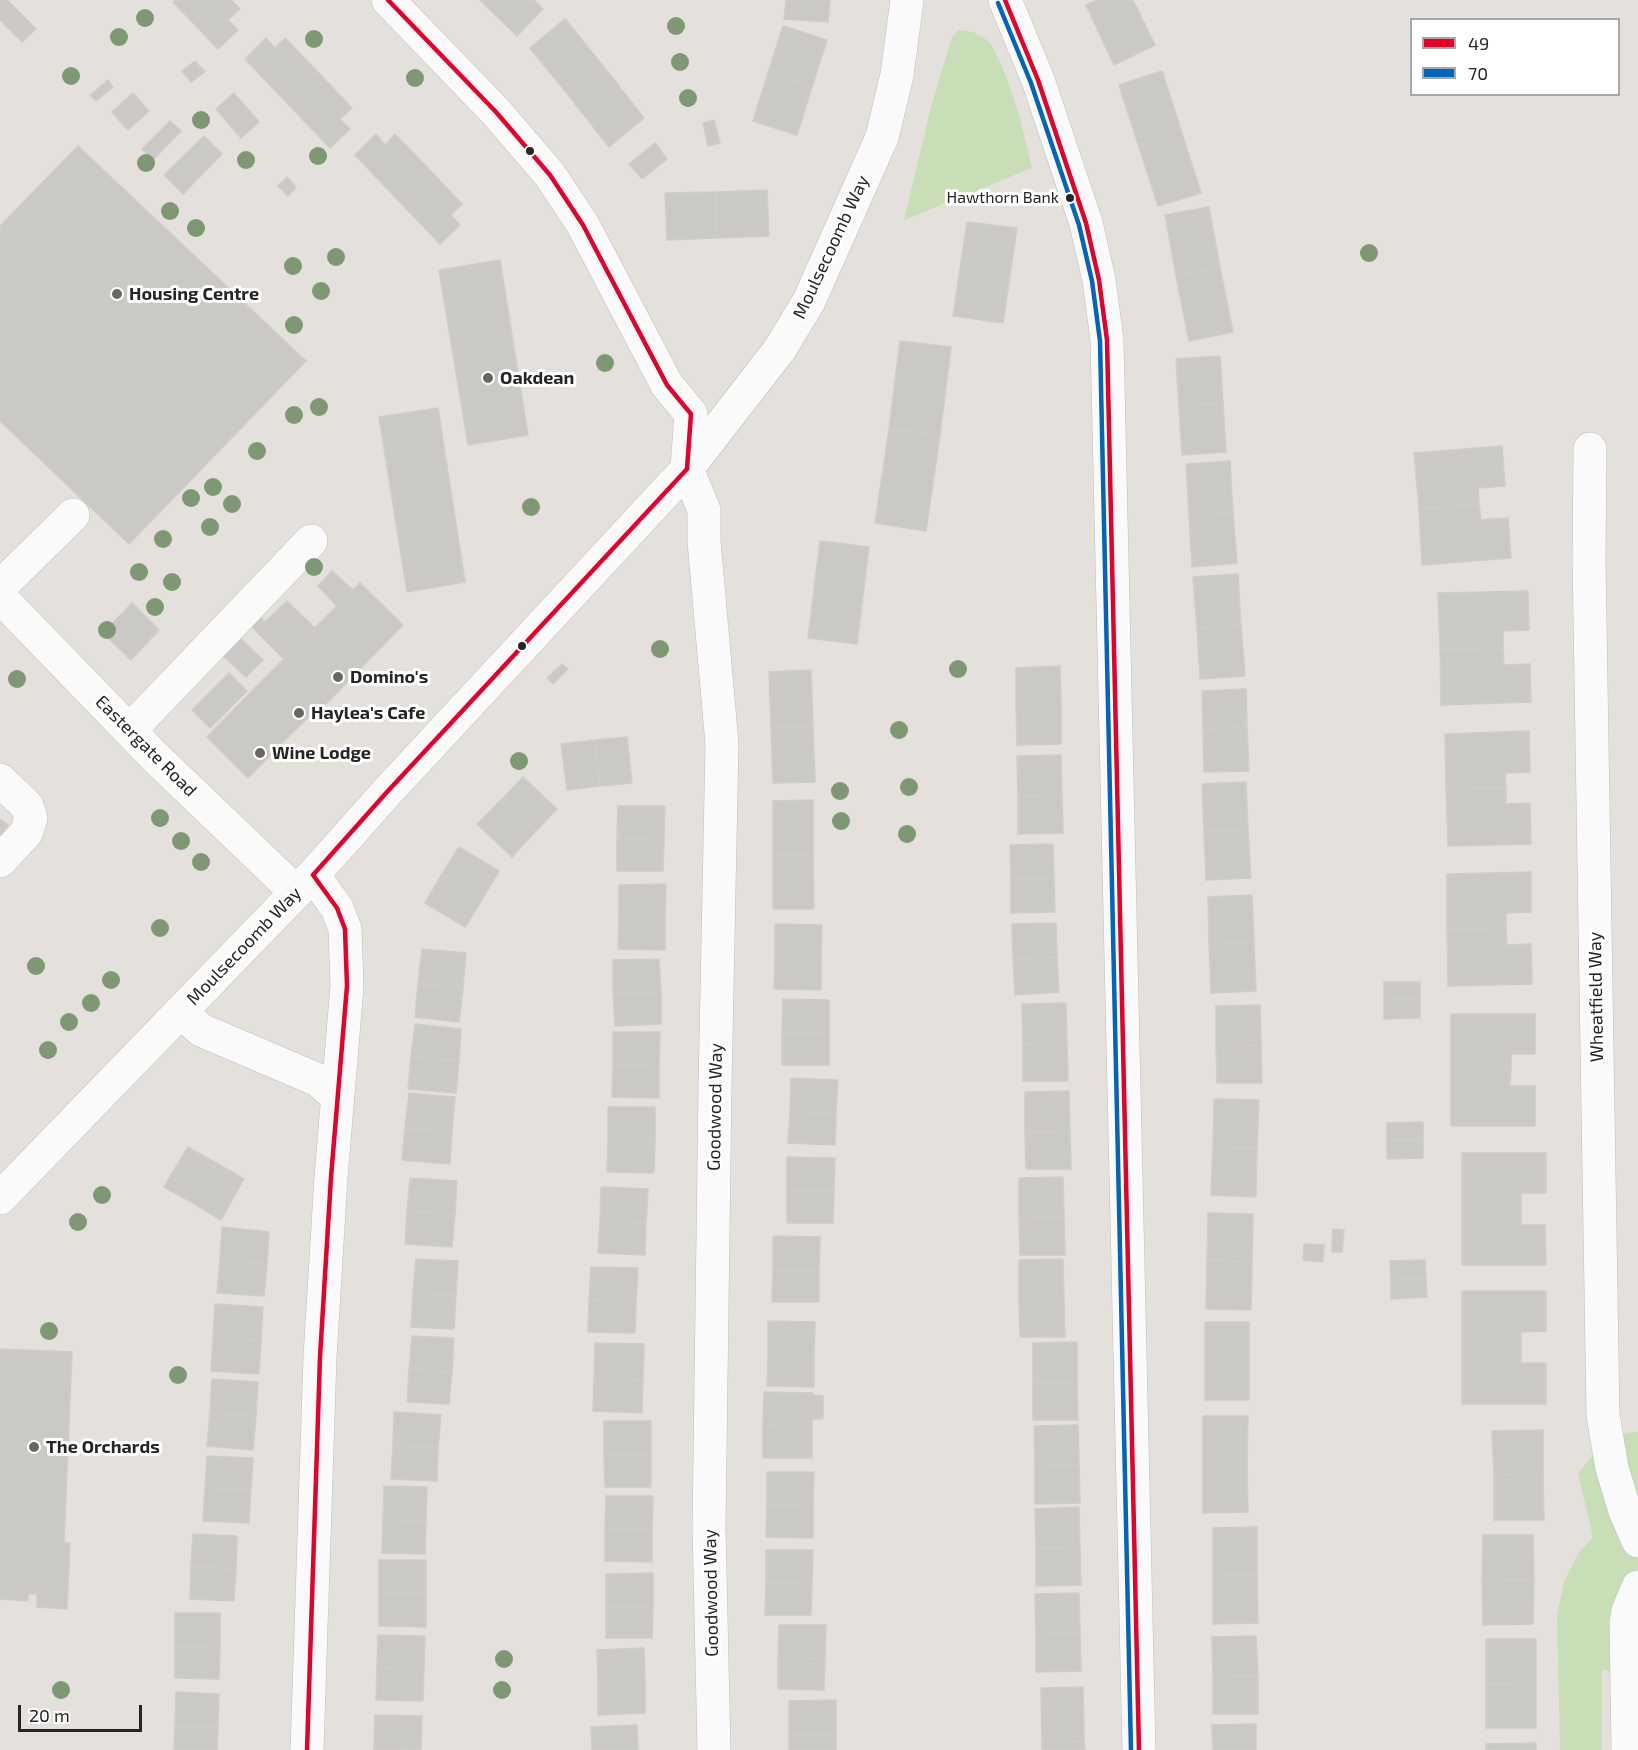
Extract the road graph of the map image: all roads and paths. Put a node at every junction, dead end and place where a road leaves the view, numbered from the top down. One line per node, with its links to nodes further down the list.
1 (388, 0): 5 (street)
2 (907, 0): 5 (street, Moulsecoomb Way)
3 (1005, 0): 21 (street)
4 (1590, 449): 17 (street, Wheatfield Way)
5 (687, 469): 13 (street, Moulsecoomb Way); 20 (street, Goodwood Way)
6 (73, 515): 8 (street)
7 (311, 541): 10 (street)
8 (0, 587)
9 (0, 597): 10 (street, Eastergate Road)
10 (130, 730): 13 (street, Eastergate Road)
11 (0, 780): 12 (street)
12 (0, 861)
13 (305, 884): 14 (street, Moulsecoomb Way); 15 (street, Eastergate Road)
14 (181, 1012): 15 (street); 16 (street, Moulsecoomb Way)
15 (337, 1097): 19 (street, Eastergate Road)
16 (0, 1198)
17 (1638, 1541)
18 (1638, 1587): 22 (street)
19 (307, 1750)
20 (714, 1750)
21 (1139, 1750)
22 (1628, 1750)

